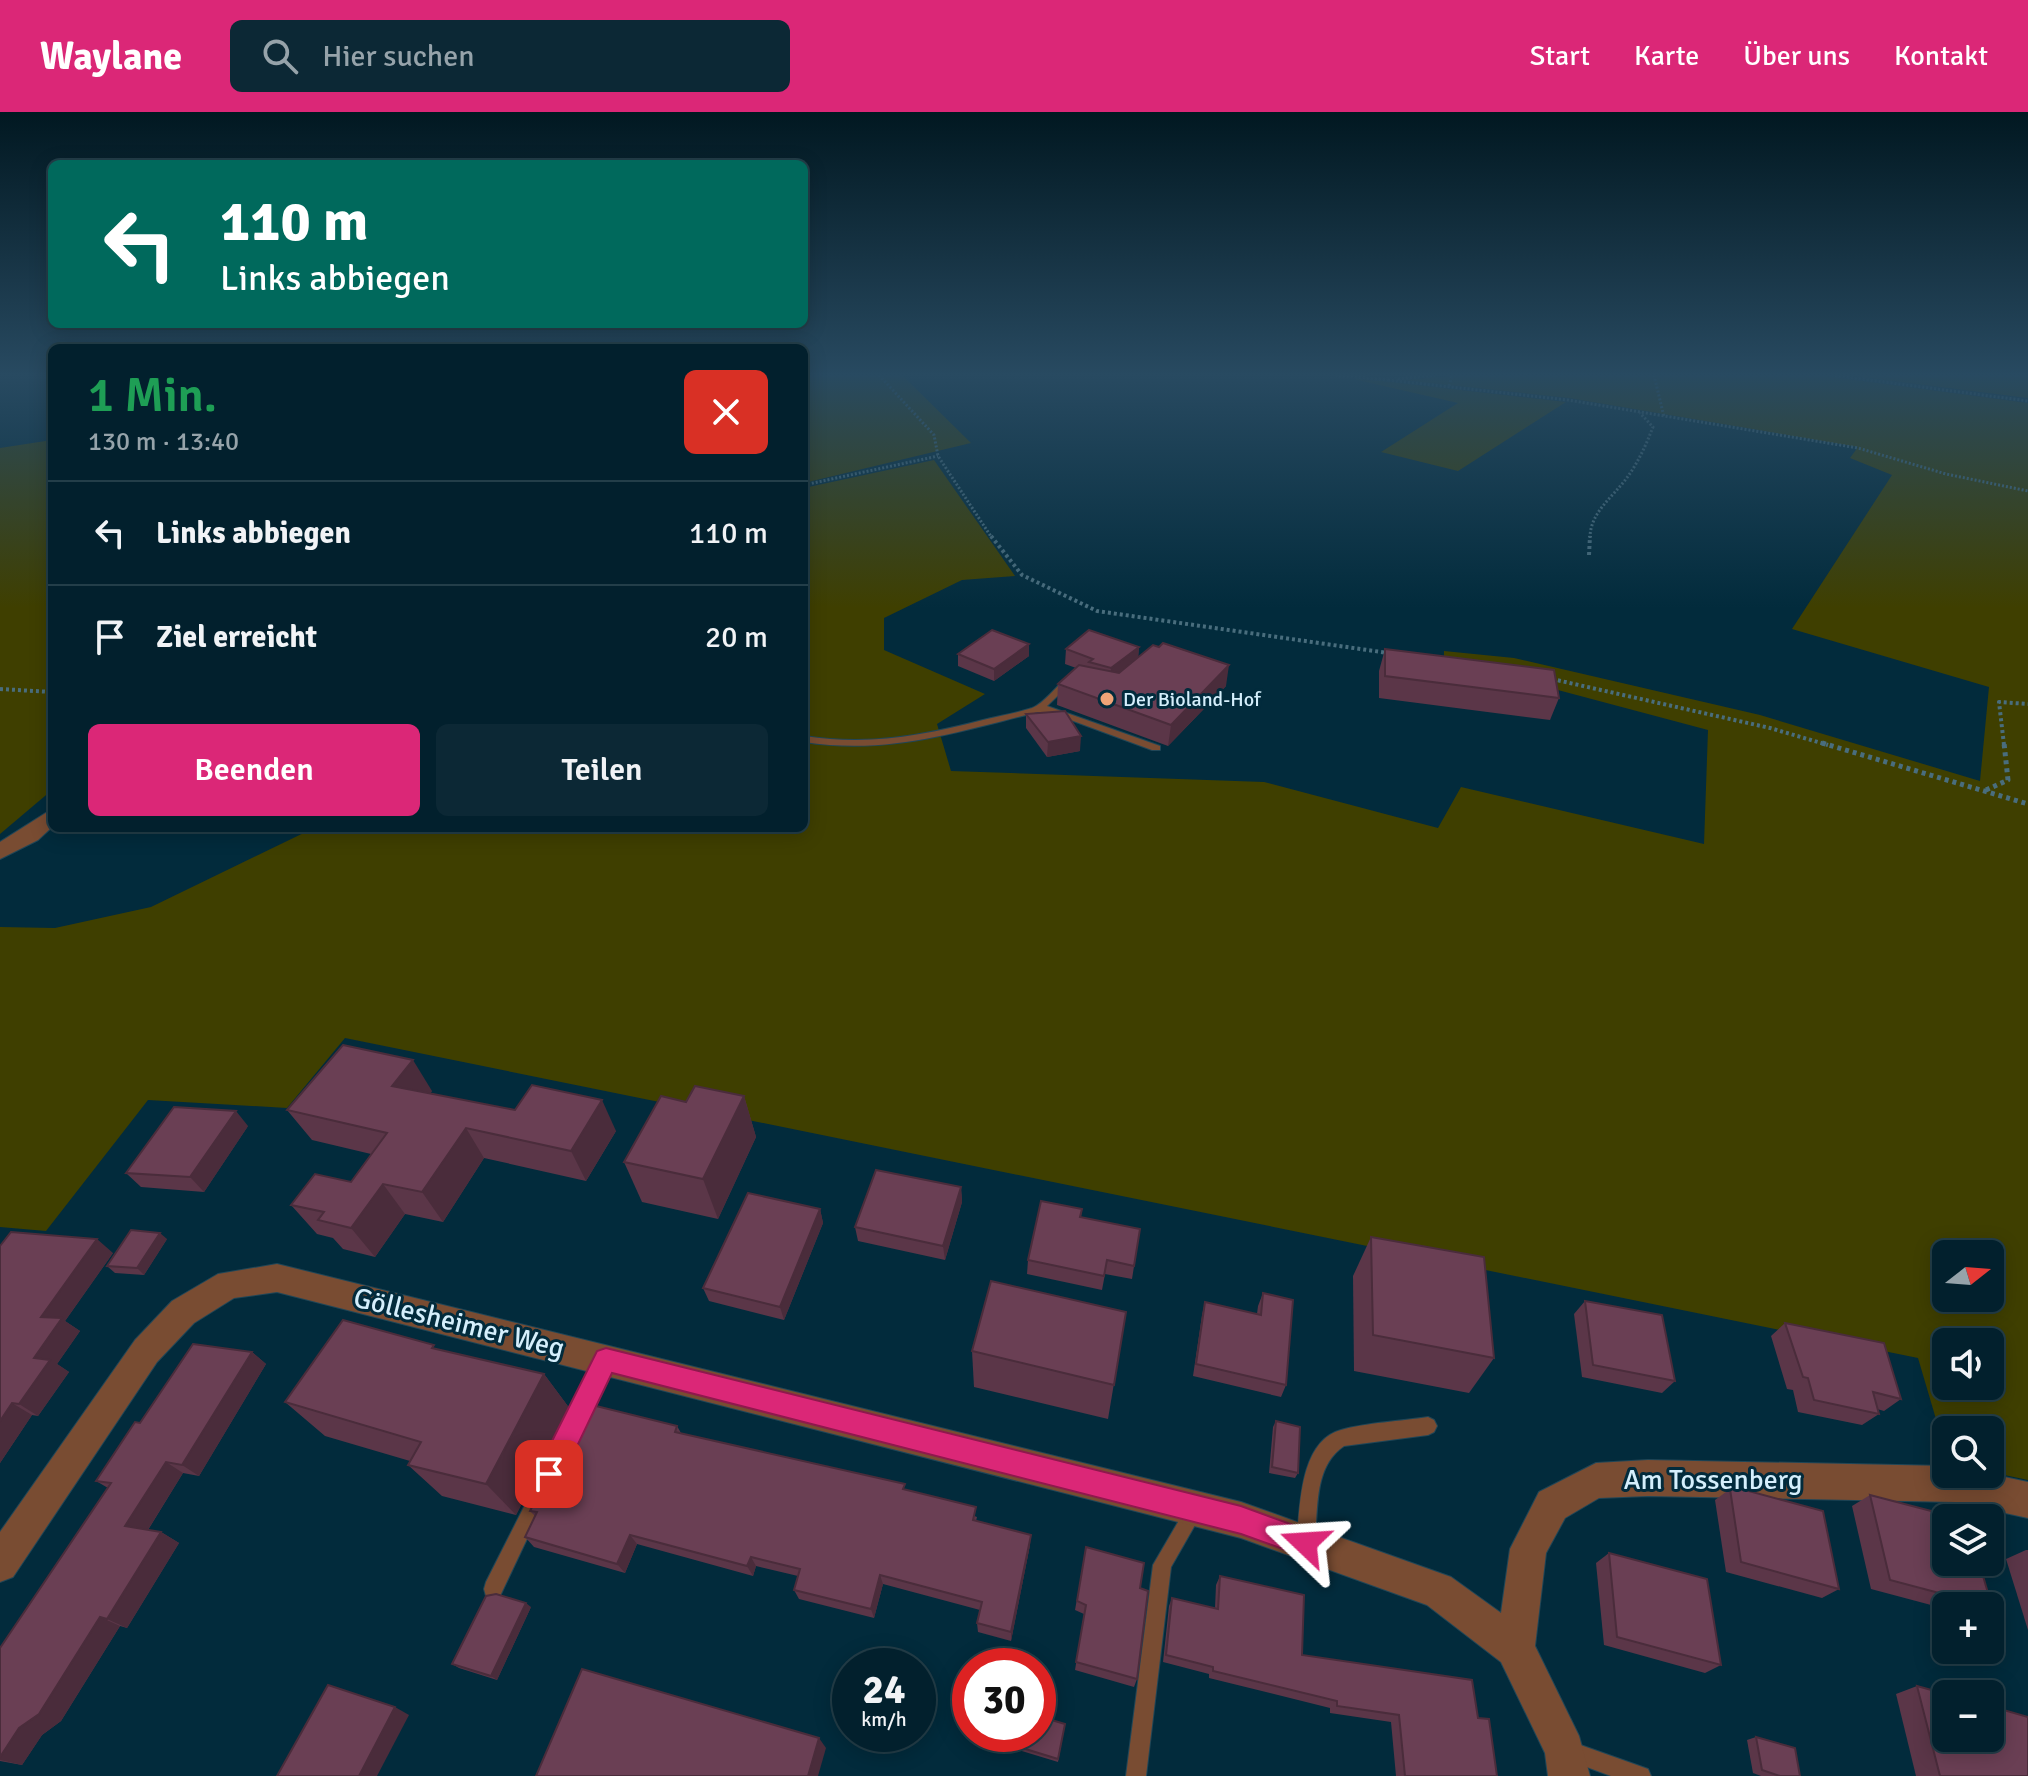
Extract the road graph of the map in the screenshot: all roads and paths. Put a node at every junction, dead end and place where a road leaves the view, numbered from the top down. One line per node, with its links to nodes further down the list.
1 (938, 453): 4 (path)
2 (1640, 453): 7 (path)
3 (1874, 453): 6 (path)
4 (938, 456): 5 (path); 8 (path)
5 (808, 484)
6 (2028, 491)
7 (1589, 555)
8 (1391, 654)
9 (1539, 677): 17 (path)
10 (1085, 682): 14 (lane)
11 (0, 689): 12 (path)
12 (48, 692)
13 (2028, 704): 17 (path)
14 (1038, 709): 15 (lane); 16 (lane)
15 (808, 739)
16 (1156, 748)
17 (1985, 791): 18 (path)
18 (2028, 804)
19 (48, 819): 20 (street)
20 (0, 852)
21 (606, 1360): 23 (lane); 26 (street, Göllesheimer Weg); 28 (street, Göllesheimer Weg)
22 (1428, 1426): 27 (lane)
23 (571, 1431)
24 (542, 1488): 29 (lane)
25 (2028, 1500): 30 (street, Am Tossenberg)
26 (1196, 1509): 27 (street, Göllesheimer Weg); 32 (lane)
27 (1305, 1543): 30 (street, Göllesheimer Weg)
28 (0, 1564)
29 (493, 1589)
30 (1515, 1648): 31 (street, Göllesheimer Weg)
31 (1567, 1763): 33 (lane, Göllesheimer Weg)
32 (1136, 1776)
33 (1641, 1776)

